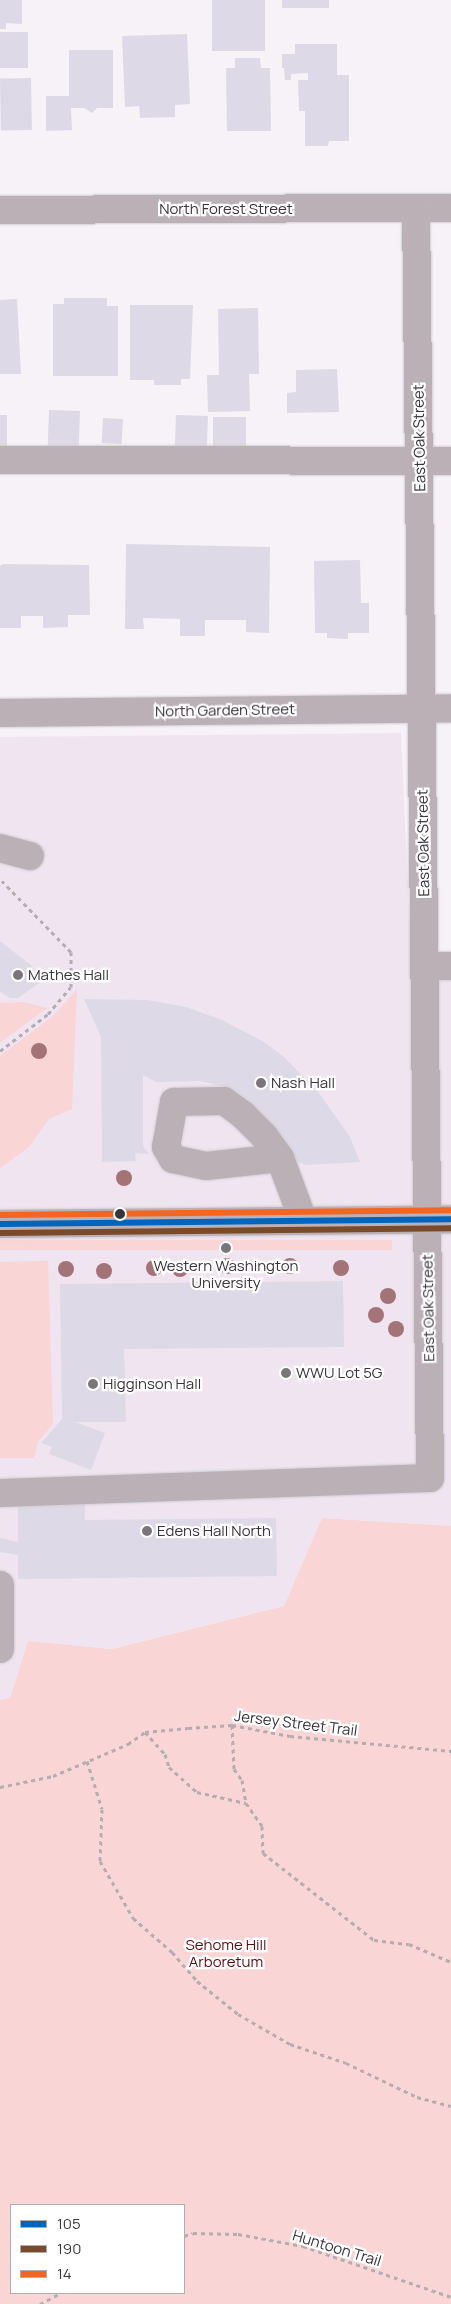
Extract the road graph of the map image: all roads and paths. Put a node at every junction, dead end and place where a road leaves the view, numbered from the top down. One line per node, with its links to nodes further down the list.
1 (416, 208): 2 (street, North Forest Street); 3 (street, North Forest Street); 5 (street, East Oak Street)
2 (451, 208)
3 (0, 210)
4 (0, 460): 5 (street)
5 (419, 461): 6 (street); 7 (street, East Oak Street)
6 (451, 461)
7 (421, 708): 8 (street, North Garden Street); 9 (street, North Garden Street); 13 (street, East Oak Street)
8 (451, 708)
9 (0, 713)
10 (0, 848): 11 (street)
11 (30, 856)
12 (0, 878): 15 (path)
13 (424, 966): 14 (street); 17 (street, East Oak Street)
14 (451, 966)
15 (0, 1051)
16 (280, 1158): 18 (street)
17 (439, 1219): 18 (street); 20 (street, East Oak Street)
18 (303, 1220): 19 (street)
19 (0, 1224)
20 (0, 1493)
21 (0, 1585): 22 (street)
22 (0, 1649)
23 (232, 1725): 24 (path, Jersey Street Trail); 25 (path, Jersey Street Trail); 28 (path)
24 (145, 1732): 26 (path, Jersey Street Trail); 28 (path)
25 (451, 1751)
26 (87, 1761): 27 (path, Jersey Street Trail); 30 (path)
27 (0, 1787)
28 (246, 1803): 29 (path)
29 (451, 1962)
30 (451, 2106)
31 (185, 2236): 33 (path, Huntoon Trail)
32 (59, 2294): 34 (path)
33 (451, 2297)
34 (40, 2304)

